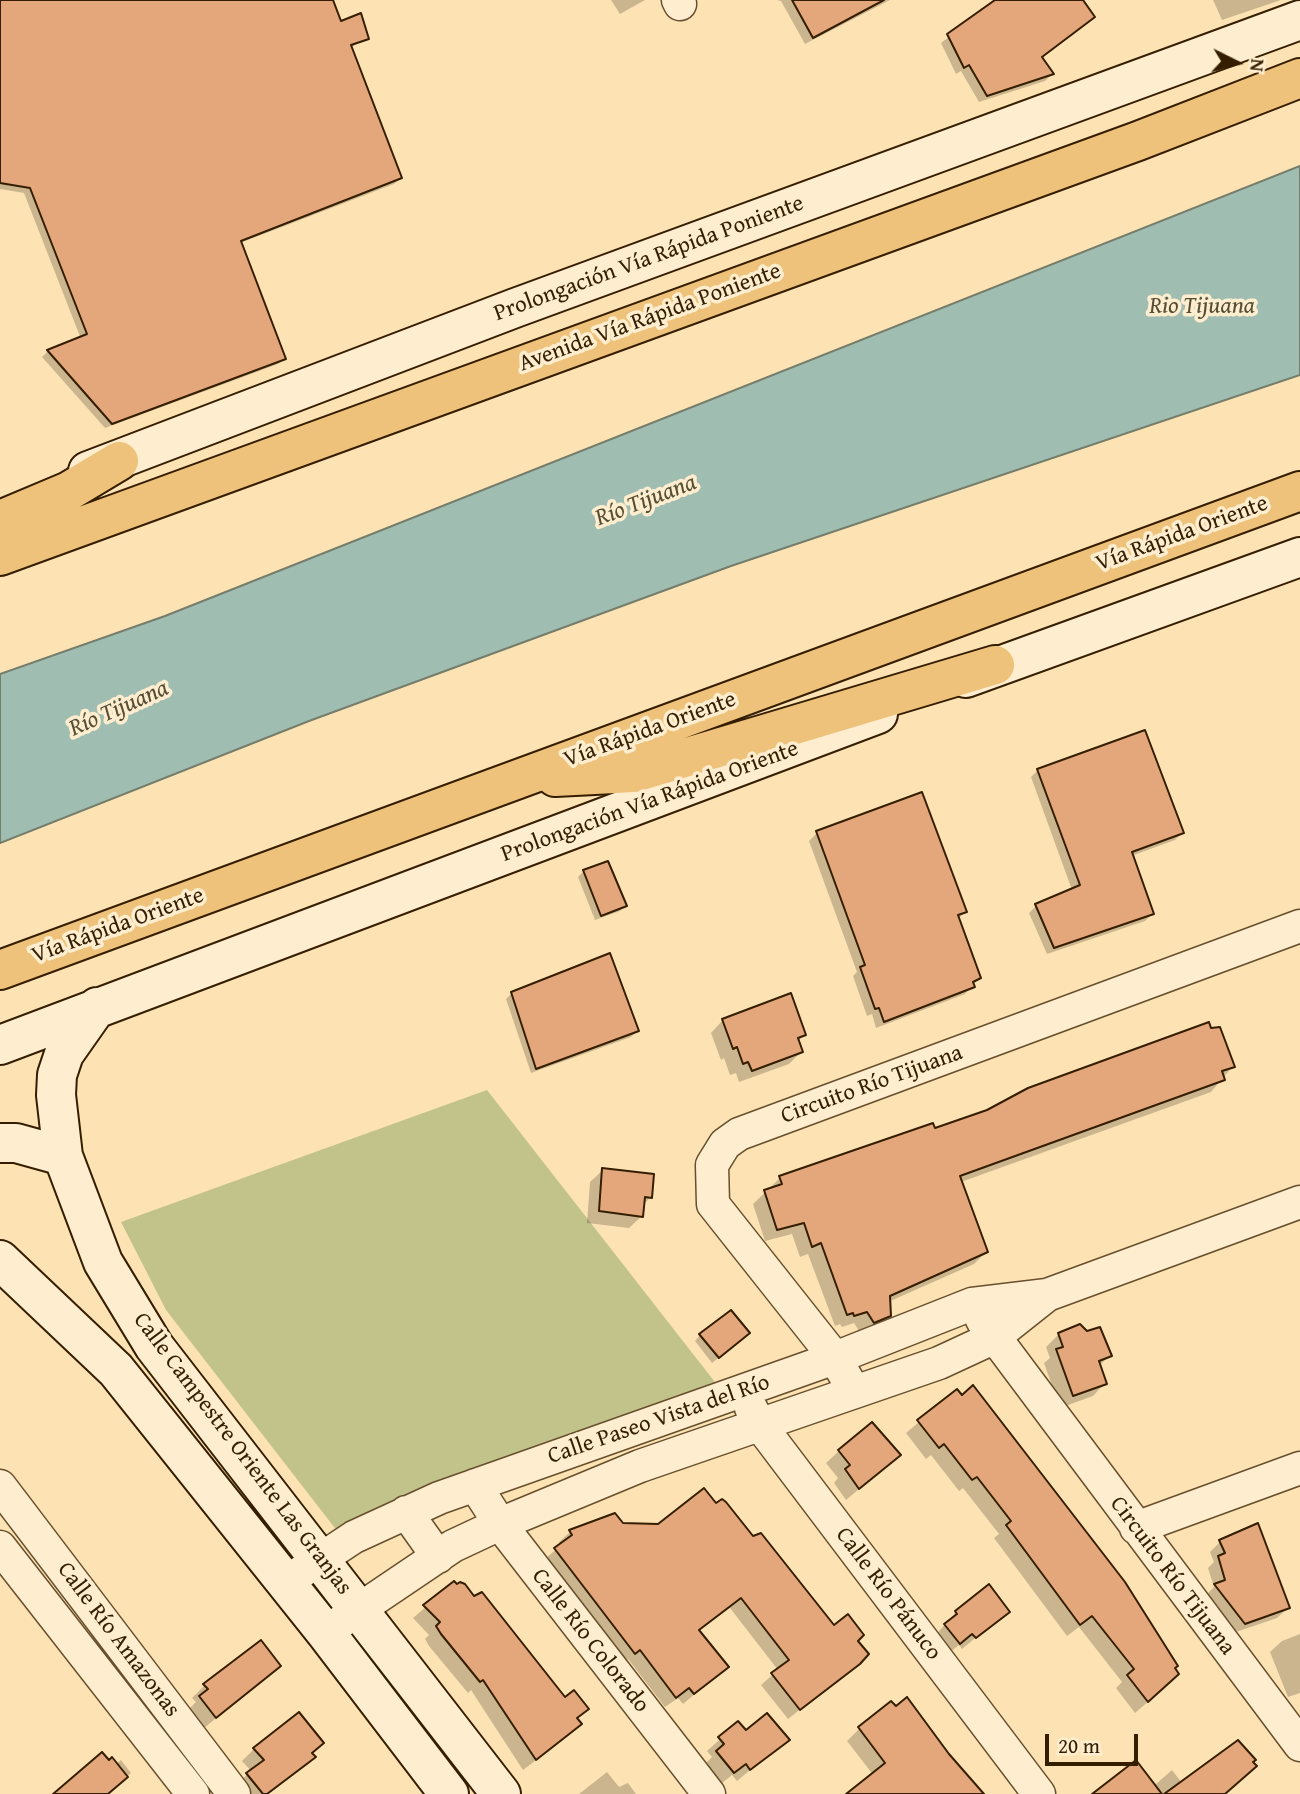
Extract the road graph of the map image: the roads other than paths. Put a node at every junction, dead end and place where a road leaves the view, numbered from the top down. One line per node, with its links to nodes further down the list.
1 (1300, 20): 3 (main road, Prolongación Vía Rápida Poniente)
2 (1300, 78): 7 (highway, Avenida Vía Rápida Poniente)
3 (119, 461): 5 (main road, Prolongación Vía Rápida Poniente); 6 (highway)
4 (1300, 491): 10 (highway, Vía Rápida Oriente)
5 (0, 501)
6 (0, 520)
7 (0, 556)
8 (1300, 557): 9 (main road, Prolongación Vía Rápida Oriente)
9 (995, 666): 10 (highway); 13 (main road, Prolongación Vía Rápida Oriente)
10 (518, 778): 12 (highway, Vía Rápida Oriente)
11 (1300, 926): 22 (street, Circuito Río Tijuana)
12 (0, 970)
13 (97, 1007): 14 (main road, Prolongación Vía Rápida Oriente); 16 (main road, Calle Campestre Oriente Las Granjas)
14 (0, 1045)
15 (0, 1143): 16 (main road)
16 (63, 1156): 34 (main road, Calle Campestre Oriente Las Granjas)
17 (1300, 1202): 19 (street, Calle Paseo Vista del Río)
18 (0, 1260): 35 (main road, Calle Campestre Oriente Las Granjas)
19 (1047, 1295): 20 (street, Calle Paseo Vista del Río); 21 (street, Calle Paseo Vista del Río)
20 (972, 1304): 21 (street, Circuito Río Tijuana); 22 (street, Calle Paseo Vista del Río)
21 (993, 1338): 24 (street, Calle Paseo Vista del Río); 31 (street, Circuito Río Tijuana)
22 (835, 1358): 23 (street, Calle Paseo Vista del Río); 24 (street, Circuito Río Tijuana)
23 (742, 1391): 25 (street, Calle Río Pánuco); 27 (street, Calle Paseo Vista del Río)
24 (854, 1391): 25 (street, Calle Paseo Vista del Río)
25 (760, 1425): 30 (street, Calle Paseo Vista del Río); 46 (street, Calle Río Pánuco)
26 (1300, 1468): 31 (street)
27 (475, 1485): 29 (street, Calle Paseo Vista del Río); 30 (street, Calle Río Colorado)
28 (0, 1486): 38 (street, Calle Río Amazonas)
29 (406, 1512): 33 (street); 34 (street, Calle Paseo Vista del Río)
30 (500, 1524): 33 (street, Calle Paseo Vista del Río); 45 (street, Calle Río Colorado)
31 (1136, 1528): 40 (street, Circuito Río Tijuana)
32 (0, 1547): 39 (street, Calle Río Amazonas)
33 (438, 1557): 36 (street, Calle Paseo Vista del Río)
34 (320, 1559): 35 (street, Calle Paseo Vista del Río); 36 (main road, Calle Campestre Oriente Las Granjas)
35 (286, 1582): 37 (main road, Calle Campestre Oriente Las Granjas)
36 (359, 1608): 37 (street, Calle Paseo Vista del Río); 44 (main road, Calle Campestre Oriente Las Granjas)
37 (326, 1633): 43 (main road, Calle Campestre Oriente Las Granjas)
38 (145, 1675): 39 (street); 42 (street, Calle Río Amazonas)
39 (119, 1696): 41 (street, Calle Río Amazonas)
40 (1298, 1739)
41 (193, 1794)
42 (234, 1794)
43 (449, 1794)
44 (501, 1794)
45 (709, 1794)
46 (1040, 1794)

